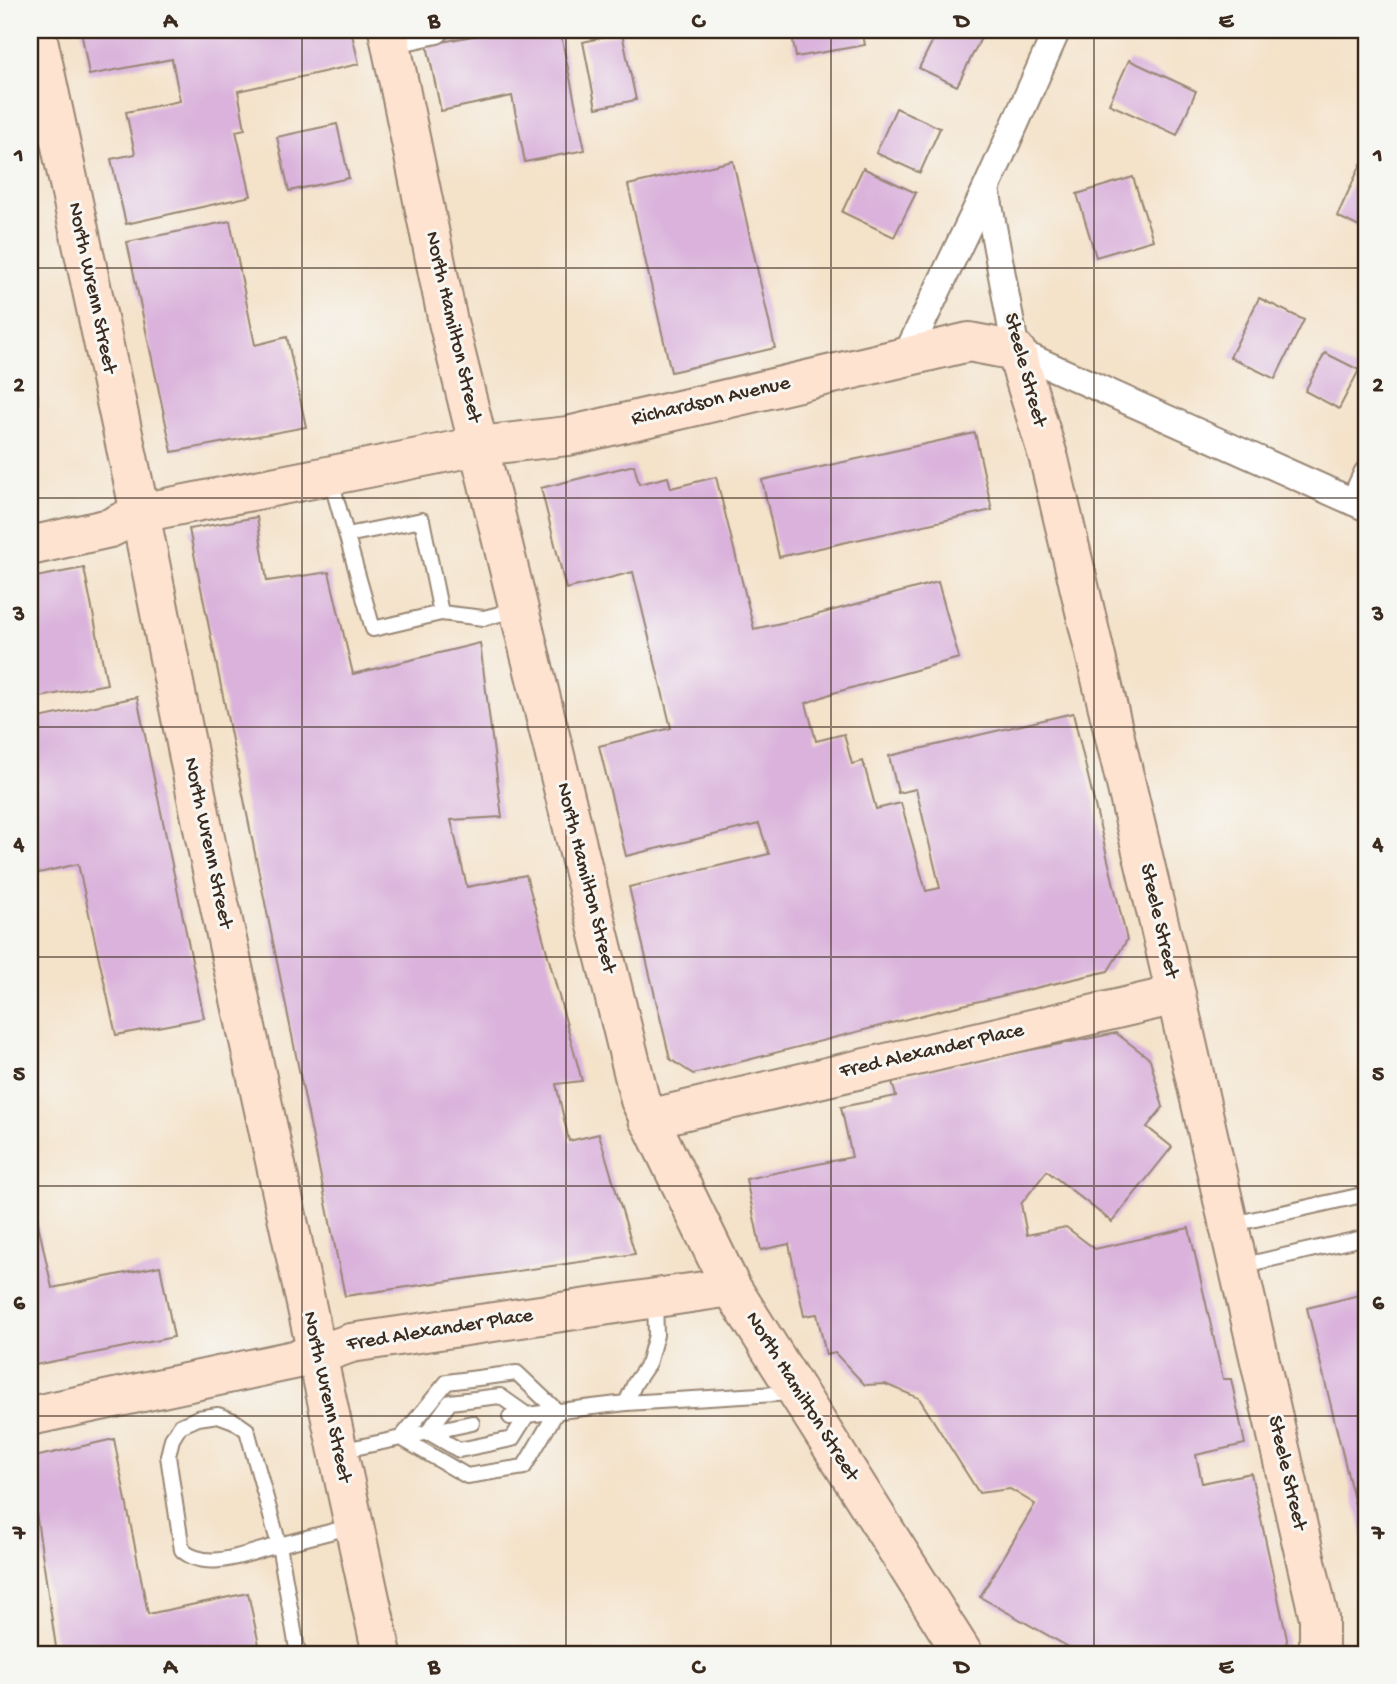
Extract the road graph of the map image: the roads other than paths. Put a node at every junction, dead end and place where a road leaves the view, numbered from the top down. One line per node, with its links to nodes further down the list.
1 (36, 30): 14 (street, North Wrenn Street)
2 (436, 30): 4 (street)
3 (1056, 30): 5 (street)
4 (389, 35): 10 (street, North Hamilton Street)
5 (986, 189): 6 (street, Steele Street); 7 (street)
6 (1016, 351): 7 (street, Richardson Avenue); 13 (street, Richardson Avenue); 19 (street, Steele Street)
7 (906, 356): 10 (street, Richardson Avenue)
8 (30, 396): 9 (lane)
9 (30, 407)
10 (479, 446): 12 (street, Richardson Avenue); 17 (street, North Hamilton Street)
11 (1367, 474): 13 (street)
12 (329, 475): 14 (street, Richardson Avenue); 15 (lane)
13 (1360, 505)
14 (140, 513): 16 (street, Richardson Avenue); 27 (street, North Wrenn Street)
15 (347, 535): 18 (lane); 18 (lane)
16 (30, 547)
17 (519, 609): 18 (lane); 20 (street, North Hamilton Street)
18 (442, 613)
19 (1176, 995): 20 (street, Fred Alexander Place); 22 (street, Steele Street)
20 (648, 1119): 25 (street, North Hamilton Street)
21 (1367, 1194): 22 (lane)
22 (1229, 1225): 24 (street, Steele Street)
23 (1367, 1237): 24 (lane)
24 (1238, 1266): 43 (street, Steele Street)
25 (731, 1287): 26 (street, Fred Alexander Place); 28 (street, North Hamilton Street)
26 (655, 1298): 27 (street, Fred Alexander Place); 29 (lane)
27 (317, 1355): 32 (street, Fred Alexander Place); 37 (street, North Wrenn Street)
28 (798, 1393): 29 (lane); 42 (street, North Hamilton Street)
29 (626, 1403): 30 (lane)
30 (557, 1411): 31 (lane); 36 (lane); 36 (lane)
31 (527, 1415): 33 (lane); 35 (lane); 35 (lane)
32 (30, 1416)
33 (510, 1417)
34 (472, 1423): 35 (lane)
35 (428, 1432): 36 (lane)
36 (401, 1438): 37 (lane)
37 (338, 1452): 38 (street, North Wrenn Street)
38 (354, 1525): 39 (lane); 41 (street, North Wrenn Street)
39 (279, 1545): 39 (lane); 40 (lane)
40 (298, 1654)
41 (382, 1654)
42 (963, 1654)
43 (1319, 1654)

